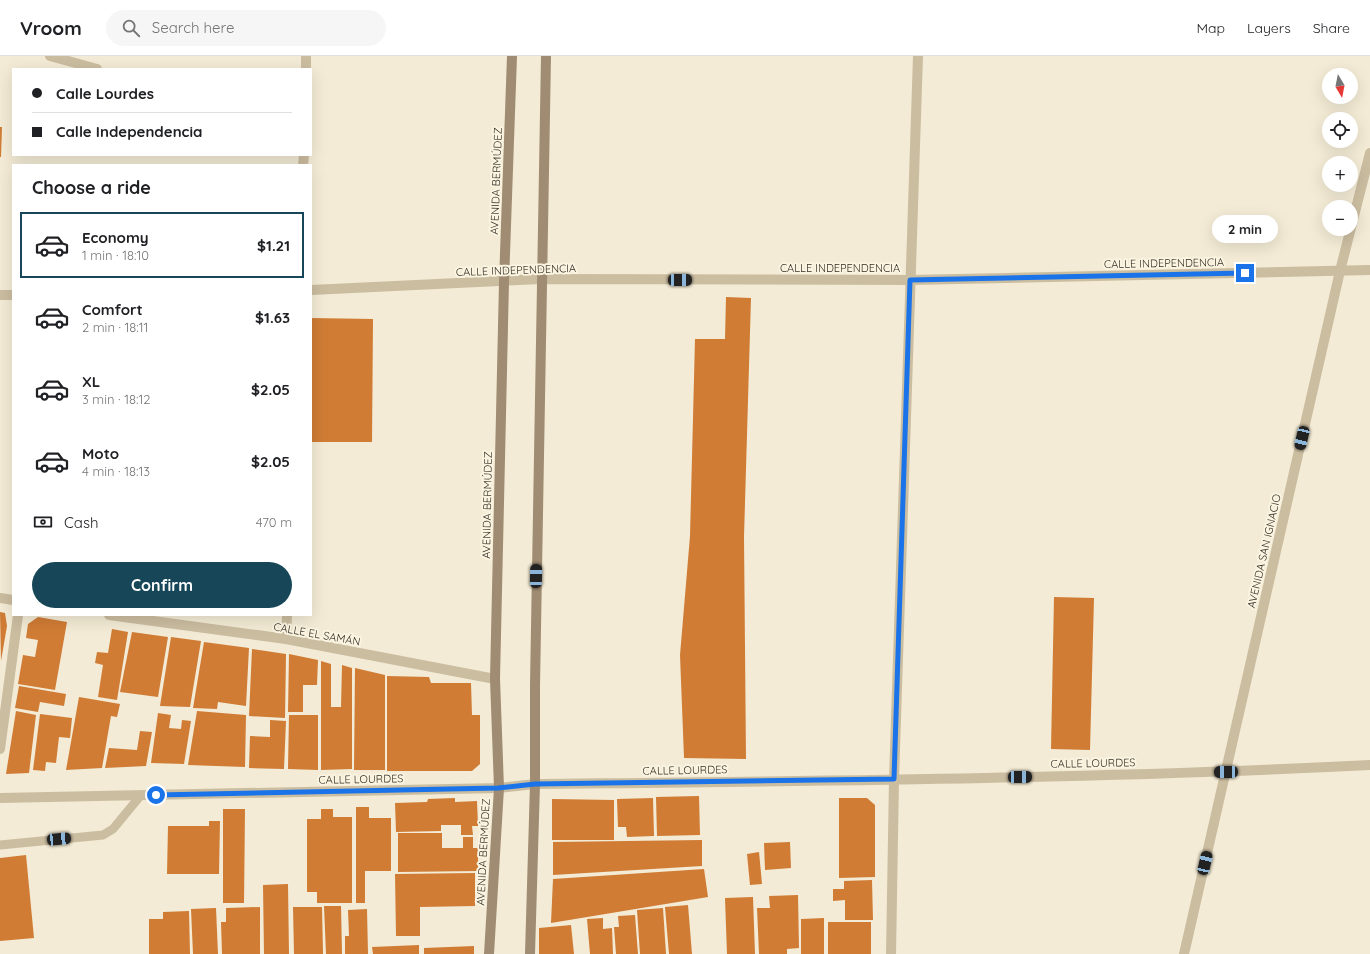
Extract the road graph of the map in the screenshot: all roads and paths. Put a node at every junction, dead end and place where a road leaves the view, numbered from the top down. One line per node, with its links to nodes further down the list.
1 (50, 56): 6 (street)
2 (306, 56): 7 (street)
3 (512, 56): 13 (street, AVENIDA BERMÚDEZ)
4 (546, 56): 11 (street)
5 (918, 56): 12 (street)
6 (93, 68)
7 (306, 68)
8 (1370, 153): 10 (street, AVENIDA SAN IGNACIO)
9 (1370, 270): 10 (street, CALLE INDEPENDENCIA)
10 (1340, 271): 12 (street, CALLE INDEPENDENCIA); 27 (street, AVENIDA SAN IGNACIO)
11 (541, 280): 12 (street, CALLE INDEPENDENCIA); 13 (street, CALLE INDEPENDENCIA); 29 (street)
12 (910, 280): 28 (street)
13 (504, 282): 14 (street, CALLE INDEPENDENCIA); 24 (street, AVENIDA BERMÚDEZ)
14 (312, 290)
15 (0, 295): 16 (street)
16 (12, 295)
17 (0, 598): 18 (street)
18 (12, 600)
19 (18, 616): 25 (street)
20 (120, 616): 22 (street, CALLE EL SAMÁN)
21 (287, 616): 23 (street)
22 (130, 617): 23 (street, CALLE EL SAMÁN)
23 (286, 640): 24 (street, CALLE EL SAMÁN)
24 (495, 679): 30 (street, AVENIDA BERMÚDEZ)
25 (0, 749)
26 (1370, 766): 27 (street, CALLE LOURDES)
27 (1226, 772): 28 (street, CALLE LOURDES); 37 (street, AVENIDA SAN IGNACIO)
28 (894, 779): 29 (street, CALLE LOURDES); 36 (street)
29 (535, 784): 30 (street, CALLE LOURDES); 35 (street)
30 (498, 788): 31 (street, CALLE LOURDES); 34 (street, AVENIDA BERMÚDEZ)
31 (140, 795): 32 (street, CALLE LOURDES); 33 (lane)
32 (0, 798)
33 (0, 845)
34 (489, 954)
35 (530, 954)
36 (891, 954)
37 (1184, 954)

